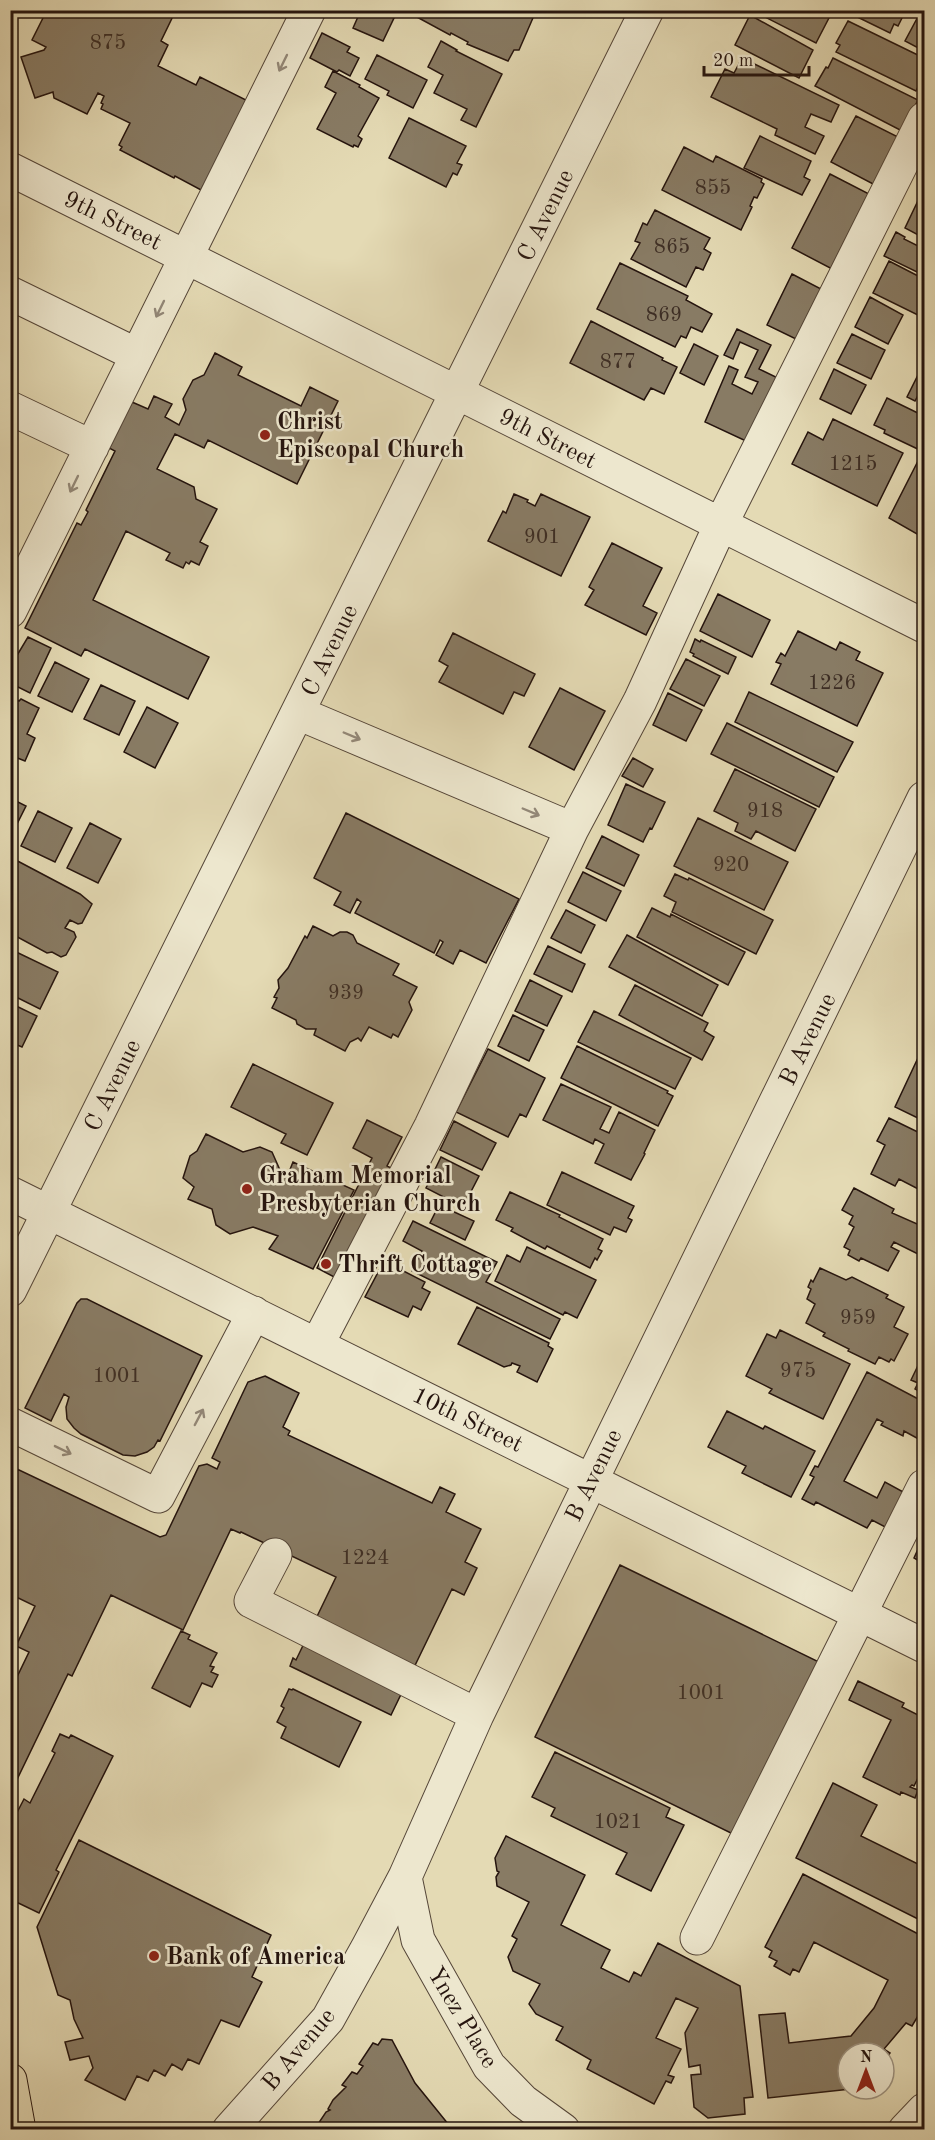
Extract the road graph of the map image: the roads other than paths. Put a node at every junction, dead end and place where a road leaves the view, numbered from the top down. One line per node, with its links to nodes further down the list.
1 (647, 10): 8 (street, C Avenue)
2 (307, 11): 5 (street, one-way to 5)
3 (924, 119): 11 (street)
4 (11, 172): 5 (street, 9th Street)
5 (186, 257): 7 (street, one-way to 7); 8 (street, 9th Street)
6 (10, 293): 7 (street)
7 (137, 355): 10 (street)
8 (457, 392): 11 (street, 9th Street); 14 (street, C Avenue)
9 (10, 408): 10 (street)
10 (92, 447): 12 (street, one-way to 12)
11 (721, 524): 13 (street, 9th Street); 16 (street)
12 (10, 611)
13 (924, 626)
14 (298, 713): 16 (street, one-way to 16); 18 (street, C Avenue)
15 (924, 798): 23 (street, B Avenue)
16 (572, 829): 21 (street)
17 (10, 1193): 18 (street, 10th Street)
18 (50, 1212): 19 (street, C Avenue); 20 (street, 10th Street)
19 (10, 1290)
20 (254, 1313): 21 (street, 10th Street); 22 (street, one-way to 20)
21 (317, 1345): 23 (street, 10th Street)
22 (10, 1424)
23 (591, 1480): 26 (street, 10th Street); 28 (street, B Avenue)
24 (924, 1486): 26 (street)
25 (275, 1555): 28 (street)
26 (859, 1613): 27 (street, 10th Street); 30 (street)
27 (924, 1646)
28 (477, 1715): 29 (street, B Avenue)
29 (405, 1877): 34 (street, B Avenue); 35 (street, Ynez Place)
30 (697, 1938)
31 (10, 2080): 33 (highway)
32 (924, 2110): 36 (street)
33 (19, 2130)
34 (229, 2130)
35 (563, 2130)
36 (905, 2130)

